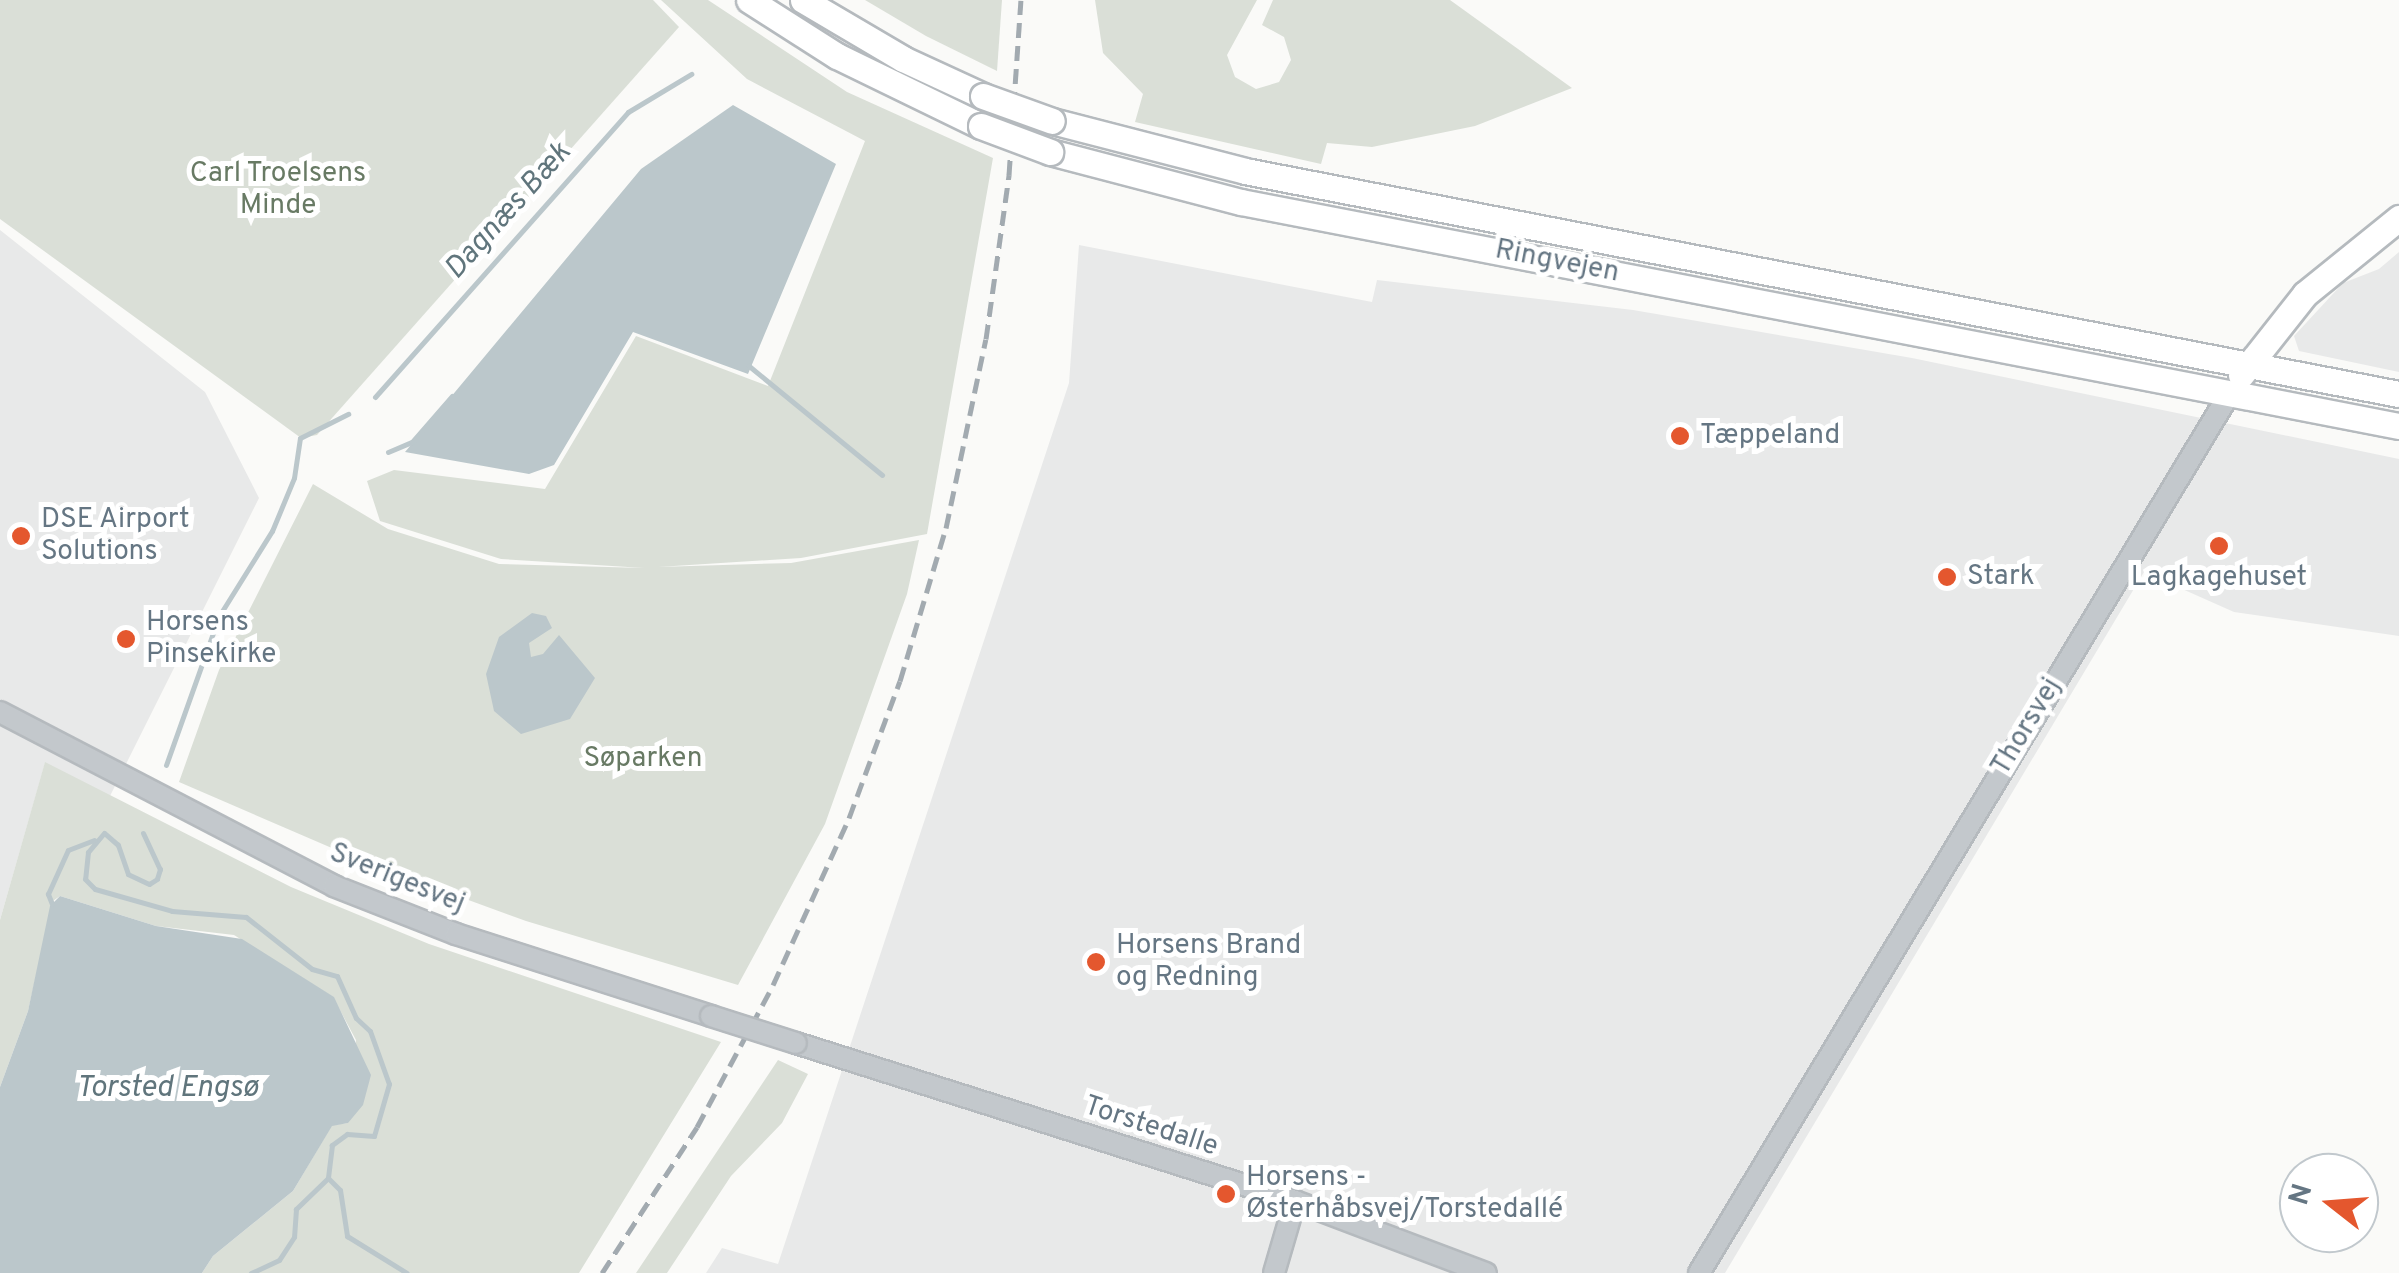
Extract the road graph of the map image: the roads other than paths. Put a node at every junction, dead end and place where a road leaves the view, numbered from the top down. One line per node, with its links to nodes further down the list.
1 (748, 0): 6 (main road, Ringvejen, bridge)
2 (803, 0): 4 (main road, Ringvejen, bridge)
3 (2399, 218): 4 (main road, Thorsvej)
4 (2248, 364): 5 (main road, Ringvejen); 6 (main road, Thorsvej)
5 (2399, 394)
6 (2228, 396): 7 (main road, Ringvejen); 13 (street, Thorsvej)
7 (2399, 426)
8 (0, 712): 9 (street, Sverigesvej, bridge)
9 (796, 1043): 10 (street, Torstedalle)
10 (1295, 1201): 11 (street); 12 (street, Torstedalle)
11 (1274, 1273)
12 (1486, 1273)
13 (1699, 1273)

